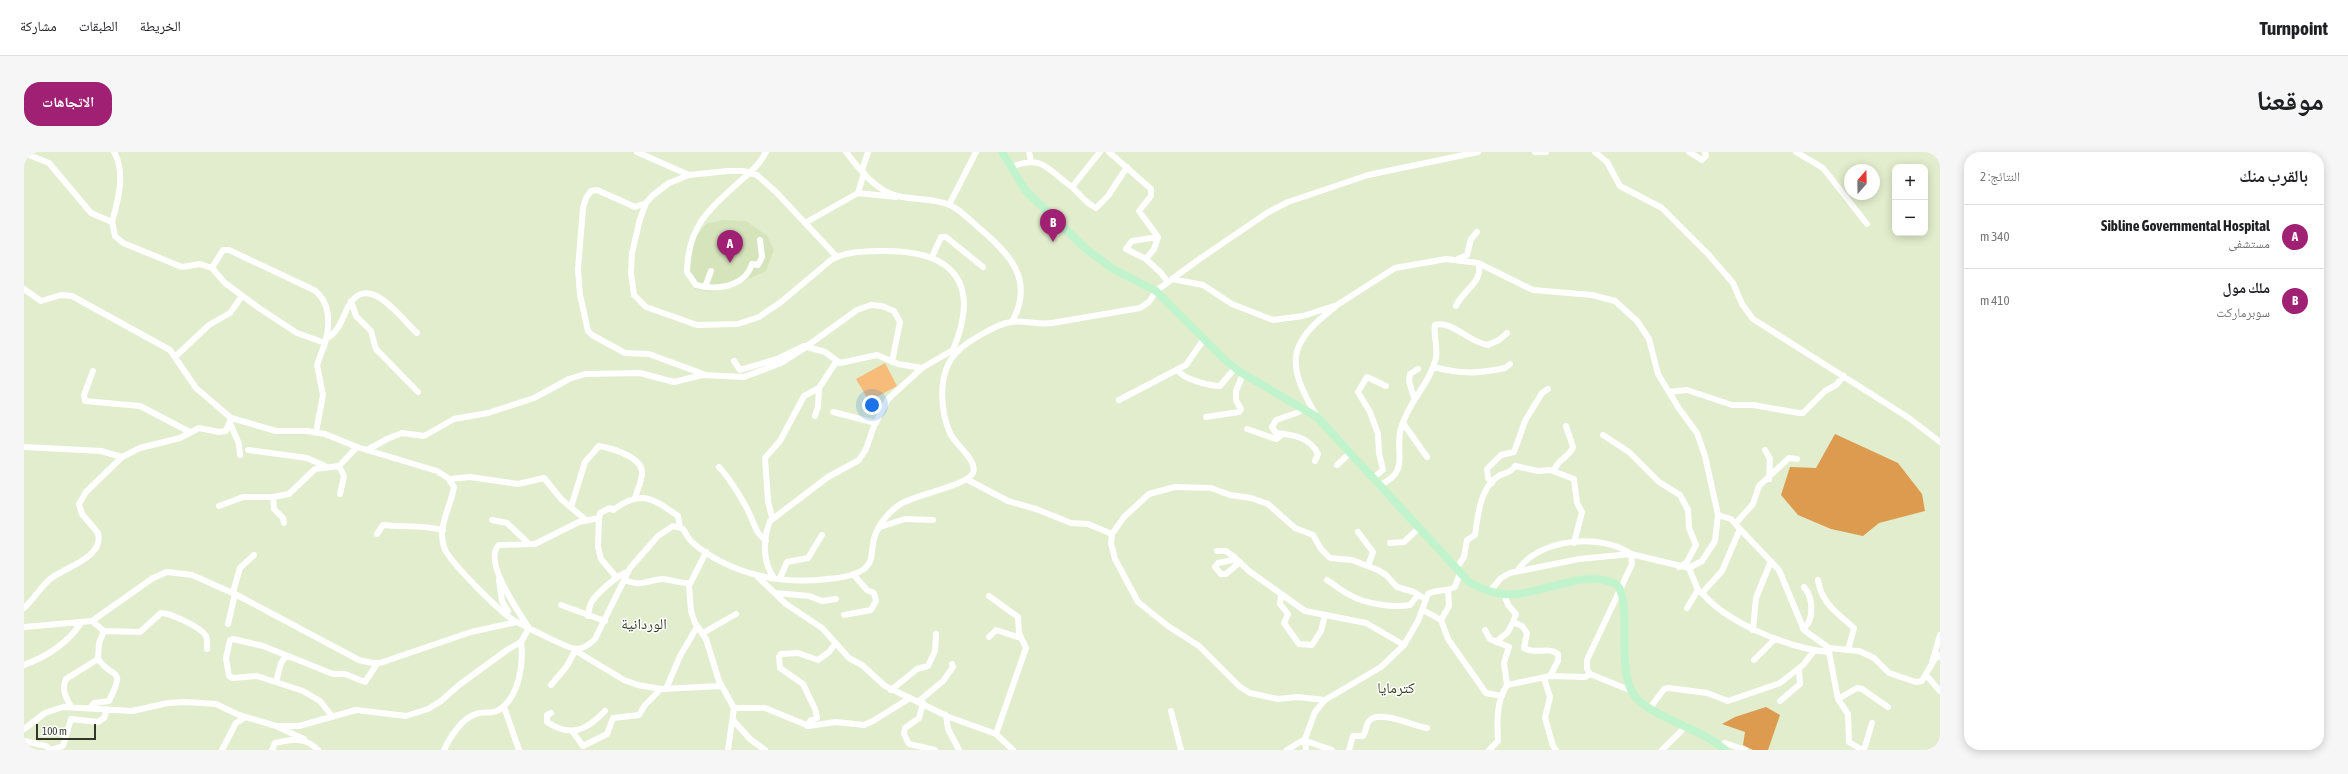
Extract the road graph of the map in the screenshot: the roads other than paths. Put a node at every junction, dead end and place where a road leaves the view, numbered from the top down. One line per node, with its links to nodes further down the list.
1 (114, 152): 34 (street)
2 (637, 152): 22 (street)
3 (766, 152): 23 (street)
4 (846, 152): 24 (street)
5 (868, 152): 24 (street)
6 (976, 152): 31 (street)
7 (1002, 152): 20 (main road)
8 (1029, 152): 19 (street)
9 (1100, 152): 27 (street)
10 (1109, 152): 21 (street)
11 (1478, 152): 48 (street)
12 (1535, 152): 13 (street)
13 (1546, 152)
14 (1595, 152): 76 (street)
15 (1689, 152): 16 (street)
16 (1705, 152)
17 (1796, 152): 36 (street)
18 (24, 153): 34 (street)
19 (1031, 162): 20 (street); 27 (street)
20 (1011, 167): 51 (main road)
21 (1127, 167): 27 (street); 38 (street)
22 (672, 168): 25 (street); 26 (street)
23 (751, 172): 25 (street); 35 (street); 49 (street)
24 (863, 172): 28 (street); 29 (street)
25 (689, 176): 26 (street)
26 (668, 182): 30 (street)
27 (1072, 187)
28 (858, 193): 29 (street); 35 (street)
29 (899, 196): 31 (street)
30 (646, 203): 32 (street); 33 (street)
31 (950, 205): 56 (street)
32 (635, 207): 33 (street); 75 (street)
33 (640, 219): 40 (street)
34 (112, 222): 46 (street)
35 (805, 223): 40 (street)
36 (1867, 224)
37 (1477, 232): 43 (street)
38 (1158, 237): 42 (street); 42 (street)
39 (760, 240): 49 (street)
40 (837, 257): 41 (street)
41 (932, 257): 45 (street); 62 (street)
42 (1146, 259): 48 (street)
43 (1458, 259): 44 (street); 54 (street)
44 (1478, 263): 55 (street); 81 (street)
45 (983, 267)
46 (212, 268): 52 (street); 60 (street)
47 (711, 272): 49 (street)
48 (1170, 281): 51 (street); 54 (street)
49 (705, 288)
50 (24, 289): 63 (street)
51 (1156, 291): 56 (street); 59 (main road)
52 (242, 296): 60 (street); 63 (street)
53 (352, 301): 57 (street); 60 (street); 80 (street)
54 (1337, 305): 88 (street)
55 (1456, 306)
56 (1012, 322): 62 (street)
57 (417, 333)
58 (1507, 333): 68 (street)
59 (1204, 339): 70 (main road); 72 (street)
60 (326, 341): 95 (street)
61 (808, 346): 64 (street); 65 (street); 66 (street); 75 (street)
62 (955, 350): 69 (street); 118 (street)
63 (176, 356): 89 (street)
64 (734, 361)
65 (836, 362): 66 (street); 78 (street)
66 (892, 362): 69 (street)
67 (1510, 364): 68 (street)
68 (1433, 367): 82 (street)
69 (922, 368): 90 (street)
70 (1235, 368): 72 (street); 74 (main road)
71 (1418, 369): 82 (street)
72 (1178, 370): 83 (street)
73 (93, 371): 94 (street)
74 (1243, 374): 84 (main road); 87 (street)
75 (706, 375): 102 (street)
76 (1844, 376): 81 (street); 98 (street)
77 (1386, 386): 115 (street)
78 (819, 388): 86 (street); 127 (street)
79 (1548, 389): 119 (street)
80 (418, 392)
81 (1669, 392): 126 (street)
82 (1414, 398): 91 (street)
83 (1119, 400)
84 (1302, 407): 88 (main road); 96 (street)
85 (833, 412): 90 (street)
86 (815, 416)
87 (1206, 417)
88 (1317, 417): 104 (main road)
89 (230, 421): 94 (street); 95 (street); 105 (street)
90 (876, 423): 127 (street)
91 (1403, 423): 107 (street); 120 (street)
92 (1566, 426): 114 (street)
93 (1247, 429): 96 (street)
94 (190, 432): 106 (street)
95 (316, 432): 100 (street)
96 (1283, 434): 109 (street)
97 (1603, 435): 153 (street)
98 (1940, 442)
99 (24, 447): 106 (street)
100 (357, 447): 102 (street); 111 (street)
101 (248, 450): 110 (street)
102 (367, 450): 116 (street)
103 (1765, 450): 117 (street)
104 (1350, 453): 112 (street); 115 (main road)
105 (240, 455)
106 (122, 457): 180 (street)
107 (1427, 457)
108 (1797, 459): 117 (street)
109 (1315, 461)
110 (325, 466): 111 (street); 122 (street)
111 (339, 466): 121 (street)
112 (1337, 466)
113 (719, 468): 143 (street)
114 (1554, 471): 119 (street); 146 (street)
115 (1373, 478): 120 (main road)
116 (450, 479): 125 (street); 138 (street)
117 (1769, 479): 133 (street)
118 (968, 480): 135 (street); 141 (street)
119 (1492, 483): 156 (street)
120 (1380, 485): 136 (main road)
121 (340, 494)
122 (273, 497): 124 (street); 132 (street)
123 (635, 498): 125 (street); 128 (street); 134 (street)
124 (219, 506)
125 (572, 507): 130 (street)
126 (1718, 515): 133 (street); 154 (street)
127 (772, 517): 143 (street)
128 (598, 518): 130 (street); 161 (street)
129 (492, 520): 144 (street)
130 (586, 520): 144 (street)
131 (933, 520): 135 (street)
132 (284, 523)
133 (1736, 523): 137 (street)
134 (680, 527): 148 (street); 157 (street)
135 (879, 528): 158 (street)
136 (1419, 528): 145 (street); 156 (main road)
137 (1740, 529): 151 (street); 199 (street)
138 (443, 530): 140 (street); 190 (street)
139 (1358, 532): 152 (street)
140 (377, 534)
141 (1112, 534): 152 (street); 239 (street)
142 (822, 535): 162 (street)
143 (766, 541): 162 (street)
144 (528, 543): 159 (street)
145 (1390, 543)
146 (1574, 543): 150 (street); 155 (street)
147 (1217, 551): 176 (street)
148 (706, 552): 160 (street); 166 (street)
149 (254, 554): 171 (street)
150 (1631, 554): 153 (street); 155 (street); 168 (street)
151 (1770, 561): 197 (street); 199 (street)
152 (1368, 566): 174 (street)
153 (1679, 567): 154 (street)
154 (1689, 568): 181 (street)
155 (1518, 570): 170 (street)
156 (1458, 571): 169 (street); 170 (main road)
157 (628, 572): 161 (street); 163 (street)
158 (853, 574): 162 (street); 184 (street)
159 (498, 575): 190 (street); 196 (street)
160 (758, 577): 162 (street); 172 (street)
161 (616, 578): 186 (street)
162 (777, 578)
163 (624, 580): 166 (street); 189 (street)
164 (1327, 580): 174 (street)
165 (1818, 580): 214 (street)
166 (689, 583): 195 (street)
167 (1804, 587): 197 (street)
168 (1620, 588): 173 (main road); 225 (street); 234 (main road)
169 (1448, 591): 178 (street); 187 (street)
170 (1490, 591): 173 (main road)
171 (234, 593): 188 (street); 193 (street); 221 (street)
172 (775, 593): 177 (street); 209 (street)
173 (1504, 594): 191 (street)
174 (1418, 595): 178 (street)
175 (989, 596): 205 (street)
176 (1282, 596): 185 (street); 185 (street)
177 (836, 599)
178 (1425, 599): 182 (street)
179 (561, 605): 186 (street)
180 (24, 608)
181 (1687, 608)
182 (1423, 610): 187 (street); 210 (street)
183 (736, 614): 201 (street)
184 (844, 615)
185 (1325, 615): 210 (street)
186 (588, 616): 189 (street)
187 (1441, 620): 236 (street)
188 (92, 621): 192 (street); 200 (street)
189 (605, 621): 212 (street)
190 (517, 622): 196 (street); 221 (street)
191 (1513, 622): 208 (street); 227 (street)
192 (81, 623): 194 (street); 223 (street)
193 (228, 624)
194 (24, 627)
195 (697, 627): 201 (street); 232 (street)
196 (529, 628): 207 (street); 212 (street)
197 (1803, 629): 213 (street)
198 (1485, 630): 208 (street)
199 (1753, 630): 206 (street)
200 (104, 631): 211 (street); 218 (street)
201 (703, 633): 231 (street)
202 (936, 634): 233 (street)
203 (1940, 635): 220 (street)
204 (989, 637): 205 (street)
205 (1021, 638): 263 (street)
206 (1776, 639): 215 (street); 219 (street)
207 (521, 642): 243 (street); 252 (street)
208 (1496, 642): 230 (street)
209 (835, 644): 233 (street); 258 (street)
210 (1404, 645): 239 (street)
211 (207, 649)
212 (576, 650): 229 (street); 232 (street)
213 (1829, 650): 214 (street); 215 (street); 238 (street)
214 (1848, 650): 226 (street)
215 (1814, 651): 224 (street)
216 (1940, 655): 220 (street)
217 (286, 656): 221 (street); 228 (street); 228 (street)
218 (98, 659): 242 (street); 245 (street)
219 (1754, 660)
220 (1932, 662): 226 (street)
221 (377, 664)
222 (952, 664): 241 (street)
223 (24, 665)
224 (1799, 669): 240 (street); 247 (street)
225 (1590, 674): 227 (street); 234 (street)
226 (1926, 675): 235 (street)
227 (1547, 677): 230 (street); 286 (street)
228 (276, 682): 252 (street)
229 (551, 685)
230 (1507, 685): 236 (street)
231 (721, 686): 232 (street); 246 (street)
232 (664, 689): 262 (street)
233 (891, 690): 237 (street)
234 (1632, 691): 247 (main road)
235 (1940, 691)
236 (1502, 696): 285 (street)
237 (910, 698): 241 (street); 258 (street)
238 (1838, 699): 244 (street); 289 (street)
239 (1325, 700): 265 (street)
240 (1780, 701)
241 (921, 702): 253 (street); 277 (street)
242 (71, 707): 245 (street); 261 (street)
243 (504, 707): 273 (street); 274 (street)
244 (1888, 707)
245 (90, 708): 248 (street)
246 (734, 708): 255 (street); 258 (street)
247 (1650, 708): 259 (main road)
248 (105, 709): 254 (street); 268 (street)
249 (605, 711): 262 (street)
250 (1171, 711): 280 (street)
251 (551, 713): 262 (street)
252 (332, 715): 257 (street)
253 (946, 715): 263 (street); 278 (street)
254 (246, 717): 257 (street); 269 (street)
255 (733, 720): 275 (street); 276 (street)
256 (1872, 723): 289 (street)
257 (276, 726): 266 (street)
258 (807, 726)
259 (1686, 726): 267 (main road); 287 (street)
260 (1427, 728): 284 (street)
261 (24, 729)
262 (572, 731)
263 (996, 734): 279 (street)
264 (24, 740): 268 (street)
265 (1305, 740): 281 (street); 282 (street); 283 (street)
266 (306, 741): 270 (street); 271 (street); 272 (street)
267 (1723, 748): 288 (street)
268 (51, 750)
269 (222, 750)
270 (272, 750)
271 (315, 750)
272 (318, 750)
273 (444, 750)
274 (518, 750)
275 (728, 750)
276 (765, 750)
277 (935, 750)
278 (959, 750)
279 (1013, 750)
280 (1181, 750)
281 (1286, 750)
282 (1306, 750)
283 (1332, 750)
284 (1349, 750)
285 (1488, 750)
286 (1555, 750)
287 (1662, 750)
288 (1745, 750)
289 (1863, 750)

